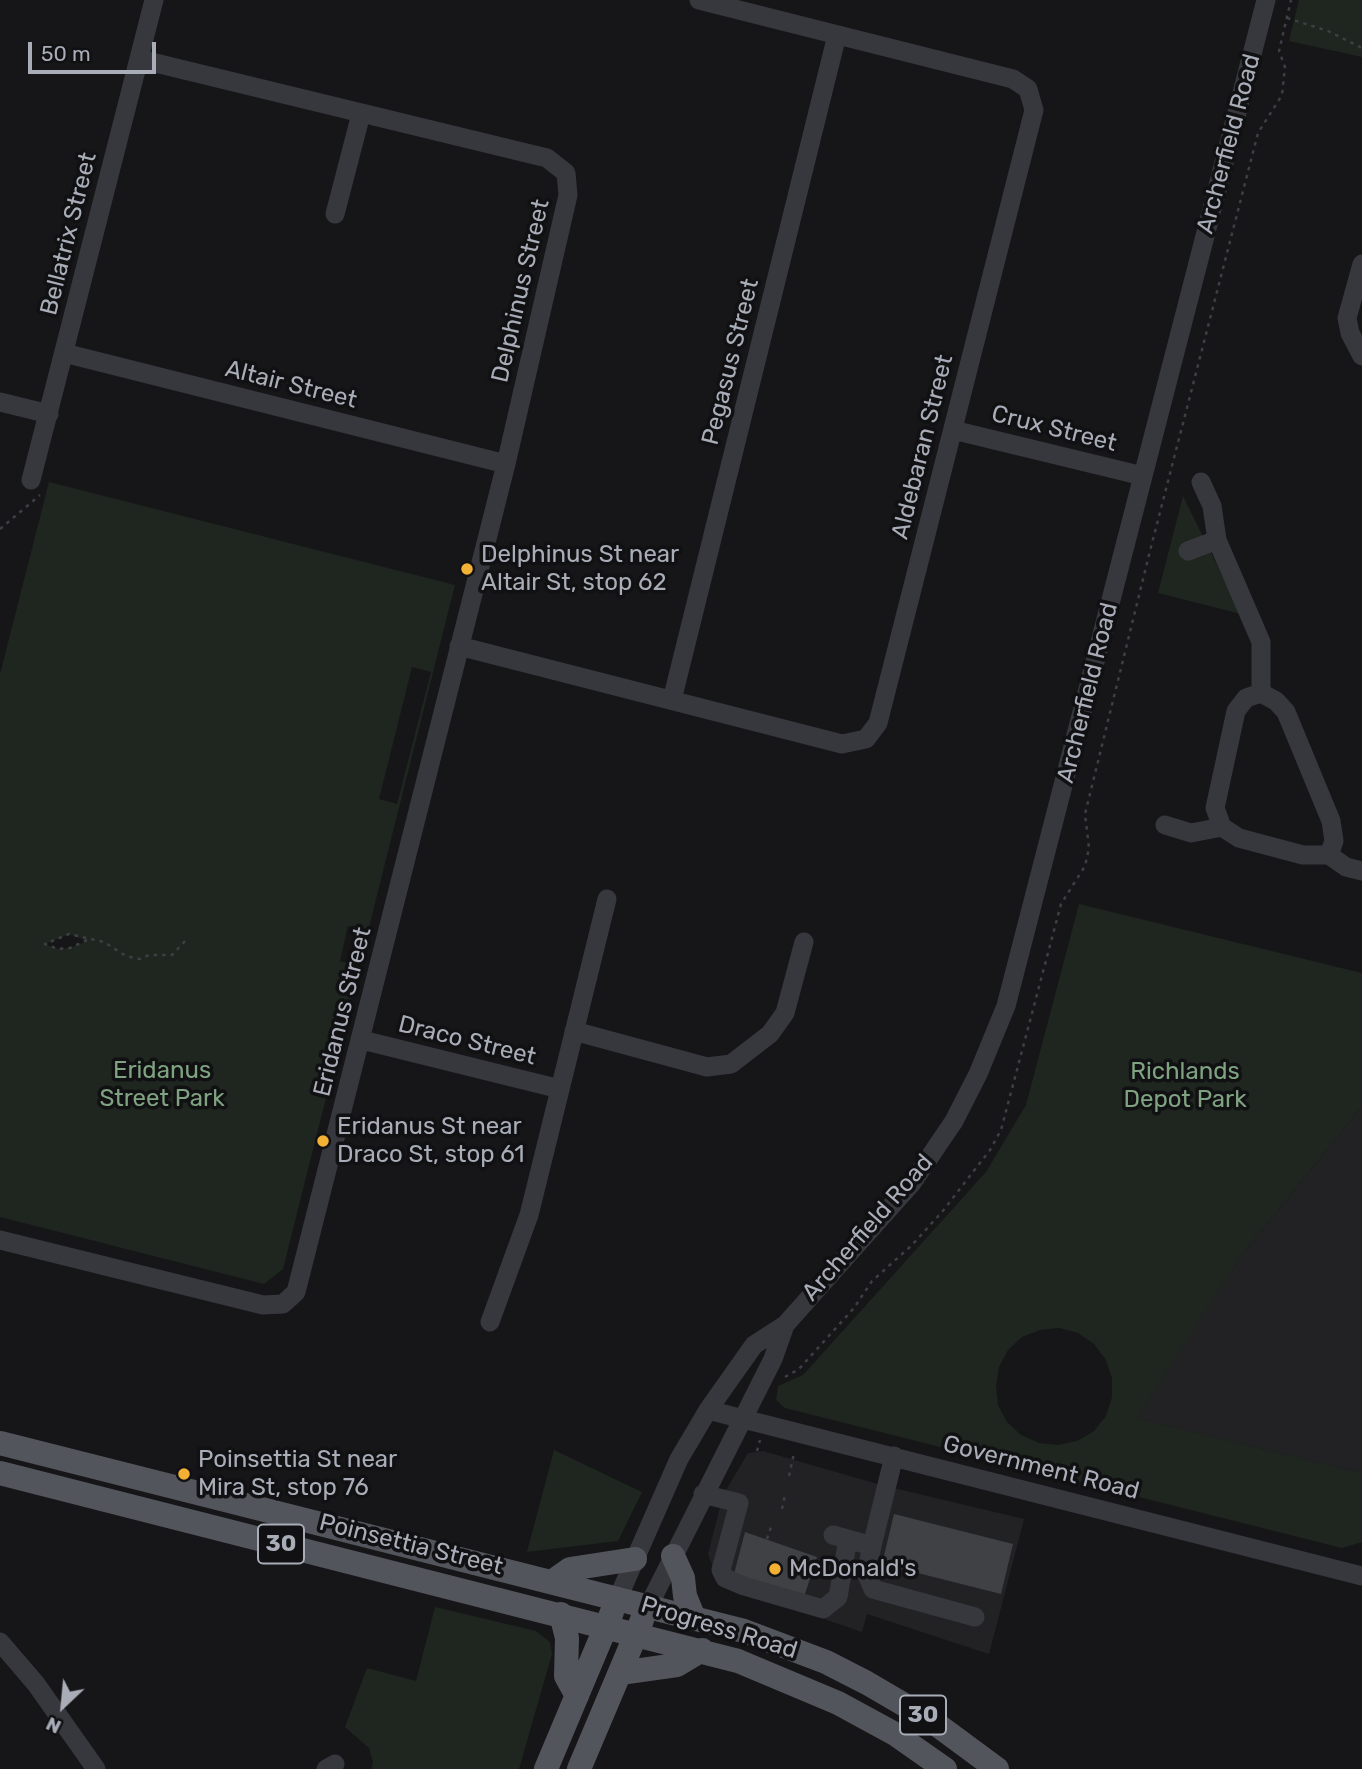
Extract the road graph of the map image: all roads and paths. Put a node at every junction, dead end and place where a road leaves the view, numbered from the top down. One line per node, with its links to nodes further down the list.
1 (154, 0): 7 (street, Bellatrix Street)
2 (699, 0): 5 (street, Aldebaran Street)
3 (1266, 0): 17 (street, Archerfield Road)
4 (1287, 18): 6 (path)
5 (837, 34): 15 (street, Aldebaran Street); 25 (street, Pegasus Street)
6 (1362, 48)
7 (139, 58): 8 (street, Delphinus Street); 11 (street, Bellatrix Street)
8 (361, 114): 9 (street); 16 (street, Delphinus Street)
9 (335, 215)
10 (1362, 264): 12 (street)
11 (64, 353): 14 (street, Bellatrix Street); 16 (street, Altair Street)
12 (1362, 356)
13 (0, 402): 14 (street)
14 (49, 414): 18 (street, Bellatrix Street)
15 (953, 429): 17 (street, Crux Street); 25 (street, Aldebaran Street)
16 (506, 464): 23 (street, Delphinus Street)
17 (1143, 477): 39 (street, Archerfield Road)
18 (31, 480): 20 (path)
19 (1201, 482): 21 (street)
20 (0, 529)
21 (1217, 540): 22 (street); 24 (street)
22 (1188, 551)
23 (459, 646): 25 (street, Aldebaran Street); 35 (street, Eridanus Street)
24 (1261, 693): 27 (street); 28 (street)
25 (672, 700)
26 (1165, 825): 27 (street)
27 (1222, 827): 28 (street)
28 (1329, 855): 29 (street)
29 (1362, 871)
30 (607, 899): 34 (street)
31 (88, 940): 31 (path); 32 (path)
32 (186, 940)
33 (804, 942): 34 (street)
34 (574, 1031): 36 (street)
35 (362, 1040): 36 (street, Draco Street); 37 (street, Eridanus Street)
36 (560, 1089): 38 (street)
37 (0, 1240)
38 (490, 1322)
39 (785, 1325): 40 (street, Archerfield Road); 41 (street, Archerfield Road)
40 (708, 1410): 41 (street, Government Road); 54 (street, Archerfield Road)
41 (742, 1418): 44 (street, Government Road); 47 (street, Archerfield Road)
42 (0, 1443): 56 (main road, Poinsettia Street / 30)
43 (794, 1453): 46 (path)
44 (894, 1456): 52 (street); 55 (street, Government Road)
45 (0, 1473): 59 (main road, Poinsettia Street / 30)
46 (789, 1476)
47 (703, 1494): 52 (street); 53 (street, Archerfield Road)
48 (785, 1495): 49 (path)
49 (782, 1509)
50 (772, 1524): 51 (path)
51 (767, 1539)
52 (872, 1546): 60 (street)
53 (673, 1556): 58 (street, Archerfield Road); 61 (main road)
54 (635, 1559): 56 (main road); 57 (street, Archerfield Road)
55 (1362, 1576)
56 (553, 1581): 57 (main road, Poinsettia Street / 30)
57 (618, 1598): 58 (main road, Progress Road / 30); 62 (main road, Archerfield Road)
58 (648, 1607): 61 (main road, Progress Road / 30); 63 (main road, Archerfield Road)
59 (561, 1614): 62 (main road, Poinsettia Street / 30); 67 (main road)
60 (975, 1617)
61 (694, 1618): 72 (main road, Progress Road / 30)
62 (607, 1626): 63 (main road, Progress Road / 30); 67 (main road, Archerfield Road)
63 (637, 1633): 65 (main road, Progress Road / 30); 66 (main road, Archerfield Road)
64 (0, 1642): 68 (street)
65 (702, 1650): 66 (main road); 71 (main road, Progress Road / 30)
66 (620, 1673): 70 (main road, Archerfield Road)
67 (577, 1696): 69 (main road, Archerfield Road)
68 (96, 1769)
69 (546, 1769)
70 (579, 1769)
71 (945, 1769)
72 (997, 1769)

